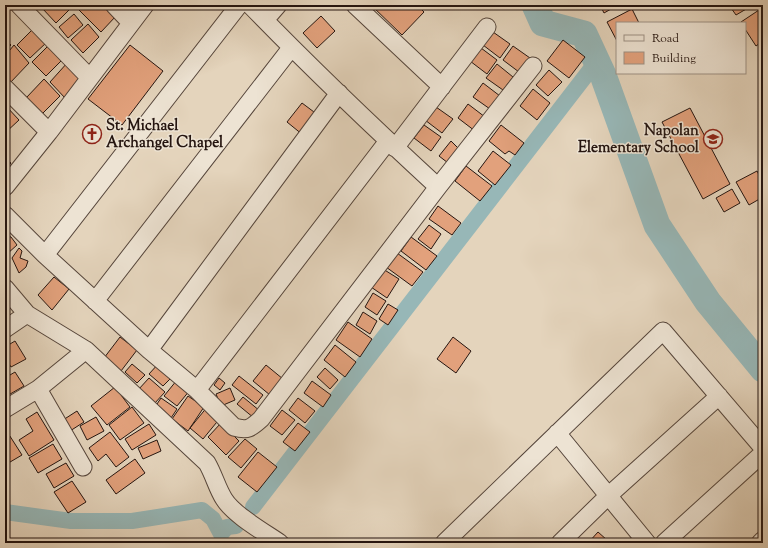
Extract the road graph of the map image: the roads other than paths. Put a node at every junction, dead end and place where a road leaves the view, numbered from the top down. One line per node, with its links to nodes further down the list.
1 (19, 5): 13 (street)
2 (114, 5): 9 (street)
3 (145, 5): 9 (street)
4 (239, 5): 22 (street)
5 (250, 5): 8 (street)
6 (278, 5): 8 (street)
7 (355, 5): 14 (street)
8 (265, 20): 11 (street)
9 (131, 23): 13 (street)
10 (487, 27): 14 (street)
11 (291, 48): 16 (street); 24 (street)
12 (533, 66): 20 (street)
13 (89, 77): 17 (street)
14 (442, 87): 18 (street)
15 (5, 88): 17 (street)
16 (339, 93): 18 (street); 28 (street)
17 (49, 132): 19 (street)
18 (391, 145): 20 (street); 30 (street)
19 (5, 187)
20 (438, 188): 30 (street)
21 (5, 215): 22 (street)
22 (45, 255): 24 (street)
23 (5, 288): 25 (street)
24 (95, 301): 28 (street)
25 (27, 314): 26 (street); 27 (street)
26 (5, 329)
27 (86, 350): 29 (street); 39 (street)
28 (149, 350): 30 (street)
29 (38, 389): 32 (street); 36 (street)
30 (197, 390)
31 (718, 396): 33 (street); 34 (street); 37 (street)
32 (5, 409)
33 (557, 433): 37 (street); 40 (street)
34 (763, 448)
35 (763, 452): 43 (street)
36 (83, 467)
37 (608, 496): 41 (street); 42 (street)
38 (763, 540): 44 (street)
39 (280, 543)
40 (444, 543)
41 (560, 543)
42 (647, 543)
43 (664, 543)
44 (760, 543)

